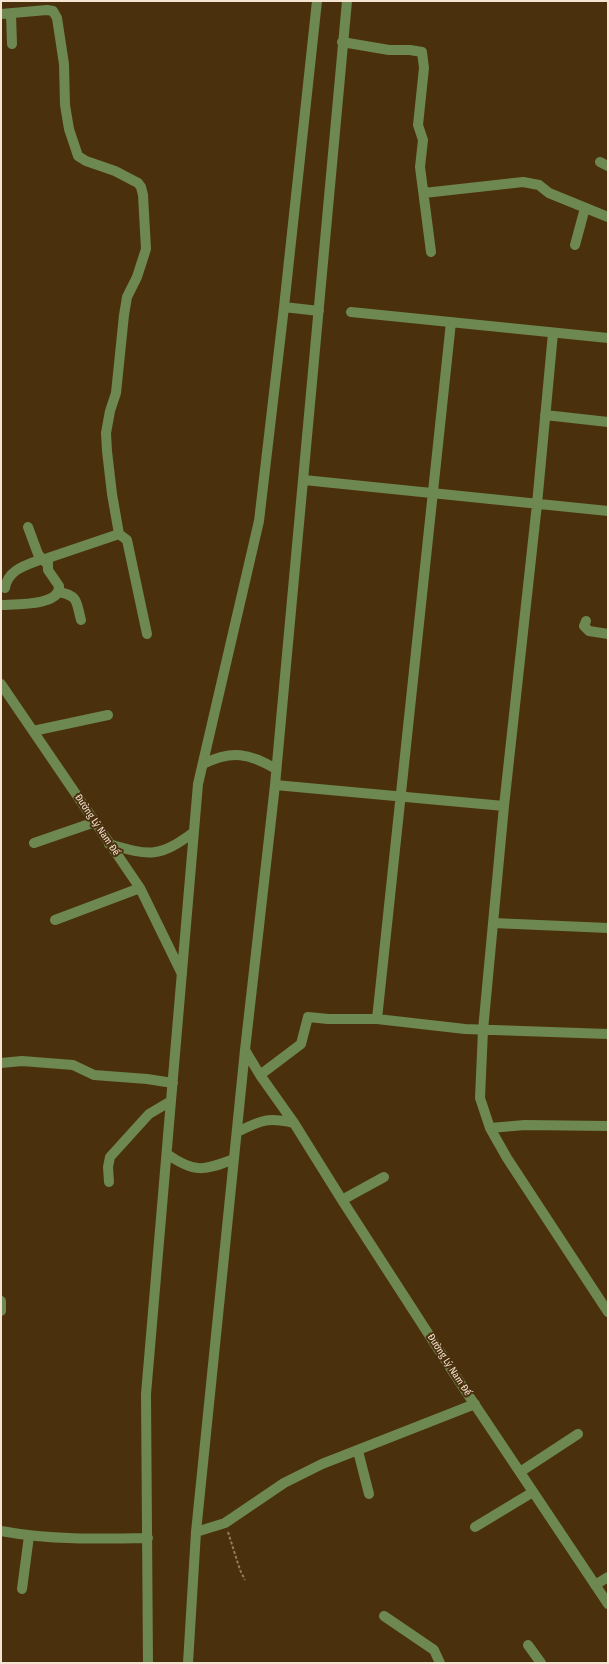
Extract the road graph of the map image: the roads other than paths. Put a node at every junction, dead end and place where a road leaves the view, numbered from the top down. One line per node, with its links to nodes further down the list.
1 (318, 1): 11 (street)
2 (347, 1): 4 (street)
3 (6, 14): 5 (street); 24 (street)
4 (342, 42): 6 (street); 12 (street)
5 (12, 44)
6 (424, 193): 7 (street); 10 (street)
7 (585, 208): 8 (street); 9 (street)
8 (608, 217)
9 (575, 244)
10 (432, 252)
11 (284, 307): 12 (street); 36 (street)
12 (319, 311): 19 (street)
13 (351, 312): 14 (street)
14 (451, 322): 15 (street); 20 (street)
15 (554, 332): 16 (street); 17 (street)
16 (608, 338)
17 (545, 415): 18 (street); 21 (street)
18 (608, 422)
19 (304, 480): 20 (street); 37 (street)
20 (432, 493): 21 (street); 39 (street)
21 (537, 504): 22 (street); 40 (street)
22 (608, 511)
23 (28, 527): 25 (street)
24 (119, 534): 25 (street); 31 (street)
25 (45, 562): 26 (street); 27 (street)
26 (5, 588)
27 (59, 592): 28 (street); 29 (street)
28 (1, 606)
29 (81, 620)
30 (586, 621): 32 (street)
31 (147, 634)
32 (608, 634)
33 (1, 684): 35 (street, Đường Lý Nam Đế)
34 (108, 715): 35 (street)
35 (33, 731): 41 (street, Đường Lý Nam Đế)
36 (202, 764): 37 (street); 42 (street)
37 (276, 770): 38 (street)
38 (275, 785): 39 (street); 53 (street)
39 (402, 796): 40 (street); 50 (street)
40 (504, 806): 47 (street)
41 (95, 822): 43 (street); 44 (street, Đường Lý Nam Đế)
42 (194, 832): 44 (street); 49 (street)
43 (34, 843)
44 (110, 844): 45 (street, Đường Lý Nam Đế)
45 (140, 888): 46 (street); 49 (street, Đường Lý Nam Đế)
46 (55, 920)
47 (493, 923): 48 (street); 51 (street)
48 (608, 928)
49 (182, 974): 56 (street)
50 (377, 1019): 51 (street); 55 (street)
51 (483, 1030): 52 (street); 60 (street)
52 (608, 1034)
53 (245, 1050): 55 (street, Đường Lý Nam Đế); 61 (street)
54 (1, 1063): 56 (street)
55 (260, 1075): 58 (street, Đường Lý Nam Đế)
56 (173, 1083): 57 (street)
57 (171, 1101): 62 (street); 65 (street)
58 (294, 1123): 61 (street); 66 (street, Đường Lý Nam Đế)
59 (608, 1126): 60 (street)
60 (490, 1128): 69 (street)
61 (237, 1132): 63 (street)
62 (167, 1154): 63 (street); 80 (street)
63 (234, 1159): 78 (street)
64 (384, 1177): 66 (street)
65 (109, 1182)
66 (342, 1200): 70 (street, Đường Lý Nam Đế)
67 (1, 1301): 68 (street)
68 (1, 1311)
69 (608, 1312)
70 (475, 1404): 72 (street); 73 (street, Đường Lý Nam Đế)
71 (578, 1434): 73 (street)
72 (358, 1451): 75 (street); 78 (street)
73 (520, 1472): 74 (street, Đường Lý Nam Đế)
74 (533, 1492): 76 (street); 82 (street, Đường Lý Nam Đế)
75 (369, 1494)
76 (475, 1527)
77 (1, 1531): 79 (street)
78 (196, 1532): 88 (street)
79 (29, 1536): 80 (street); 83 (street)
80 (148, 1538): 87 (street)
81 (608, 1577): 82 (street)
82 (595, 1584): 84 (street, Đường Lý Nam Đế)
83 (22, 1589)
84 (608, 1604)
85 (384, 1616): 89 (street)
86 (528, 1644): 90 (street)
87 (148, 1663)
88 (188, 1663)
89 (440, 1663)
90 (541, 1663)

